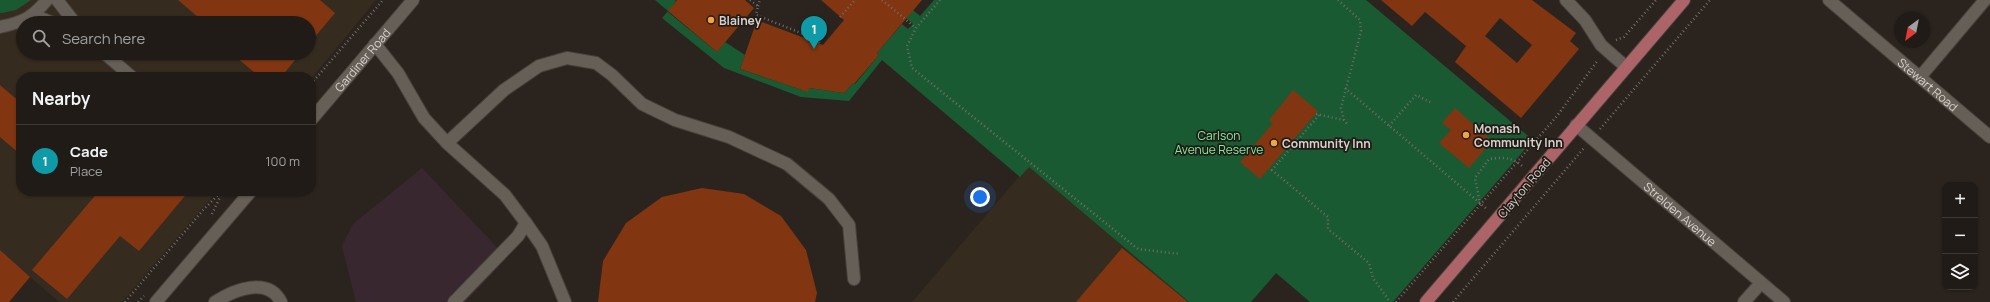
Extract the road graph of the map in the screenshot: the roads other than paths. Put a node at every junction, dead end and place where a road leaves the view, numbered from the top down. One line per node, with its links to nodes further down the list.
1 (47, 0): 8 (street)
2 (57, 0): 9 (street)
3 (413, 0): 12 (street, Gardiner Road)
4 (1566, 0): 14 (street)
5 (1684, 0): 14 (main road, Clayton Road)
6 (1828, 0): 16 (street, Stewart Road)
7 (1985, 0): 16 (street)
8 (34, 15)
9 (70, 16)
10 (16, 24): 11 (street)
11 (0, 27)
12 (375, 44): 17 (street, Gardiner Road); 20 (street)
13 (112, 60): 15 (street)
14 (1626, 67): 18 (main road, Clayton Road)
15 (126, 72)
16 (1920, 77): 19 (street, Stewart Road)
17 (316, 114)
18 (1576, 125): 24 (street, Strelden Avenue); 30 (main road, Clayton Road)
19 (1990, 137)
20 (447, 143): 22 (street); 23 (street)
21 (247, 196): 25 (street)
22 (526, 223): 28 (street); 29 (street)
23 (854, 279)
24 (1761, 283): 31 (street); 32 (street, Strelden Avenue)
25 (156, 302)
26 (215, 302): 27 (street)
27 (281, 302)
28 (454, 302)
29 (565, 302)
30 (1426, 302)
31 (1744, 302)
32 (1784, 302)

